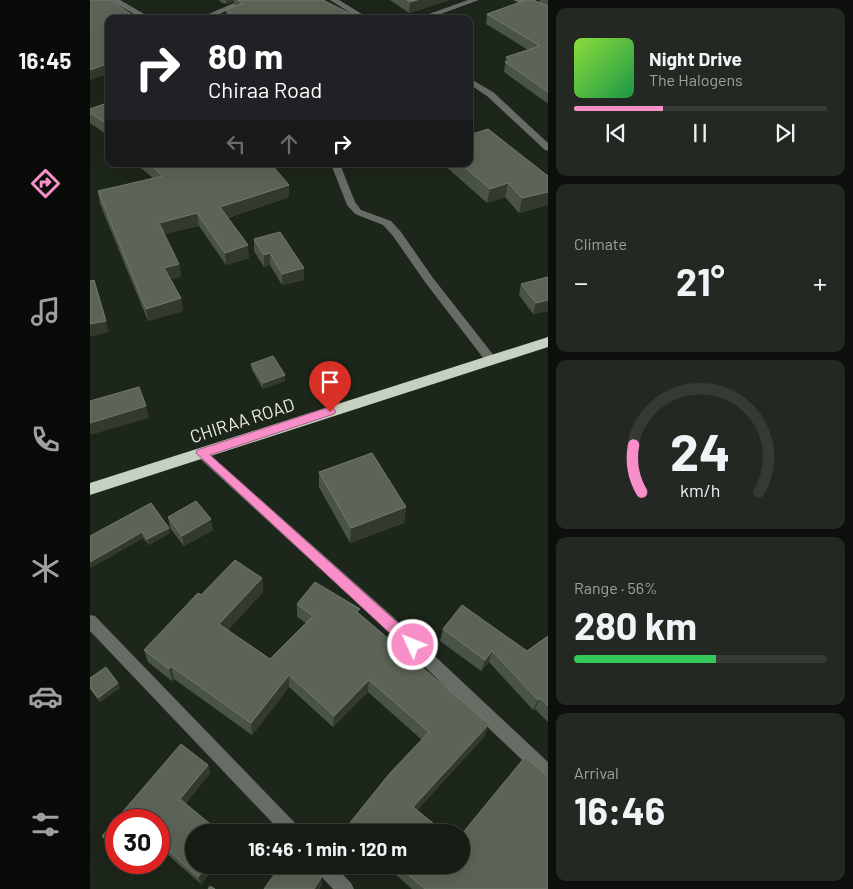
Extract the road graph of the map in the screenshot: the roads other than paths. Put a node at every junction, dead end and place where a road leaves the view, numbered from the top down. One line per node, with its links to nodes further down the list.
1 (114, 0): 7 (street)
2 (247, 0): 8 (street)
3 (334, 0): 9 (street)
4 (475, 0): 10 (street)
5 (517, 0): 6 (street)
6 (548, 13)
7 (142, 15)
8 (211, 15)
9 (359, 15)
10 (431, 15)
11 (473, 83): 12 (street)
12 (548, 148)
13 (336, 167): 15 (street)
14 (548, 342): 15 (highway, CHIRAA ROAD)
15 (491, 360): 16 (highway, CHIRAA ROAD)
16 (201, 453): 17 (highway, CHIRAA ROAD); 19 (street)
17 (90, 489)
18 (90, 621): 20 (street)
19 (548, 773)
20 (284, 824)
21 (331, 874): 22 (street)
22 (345, 889)

